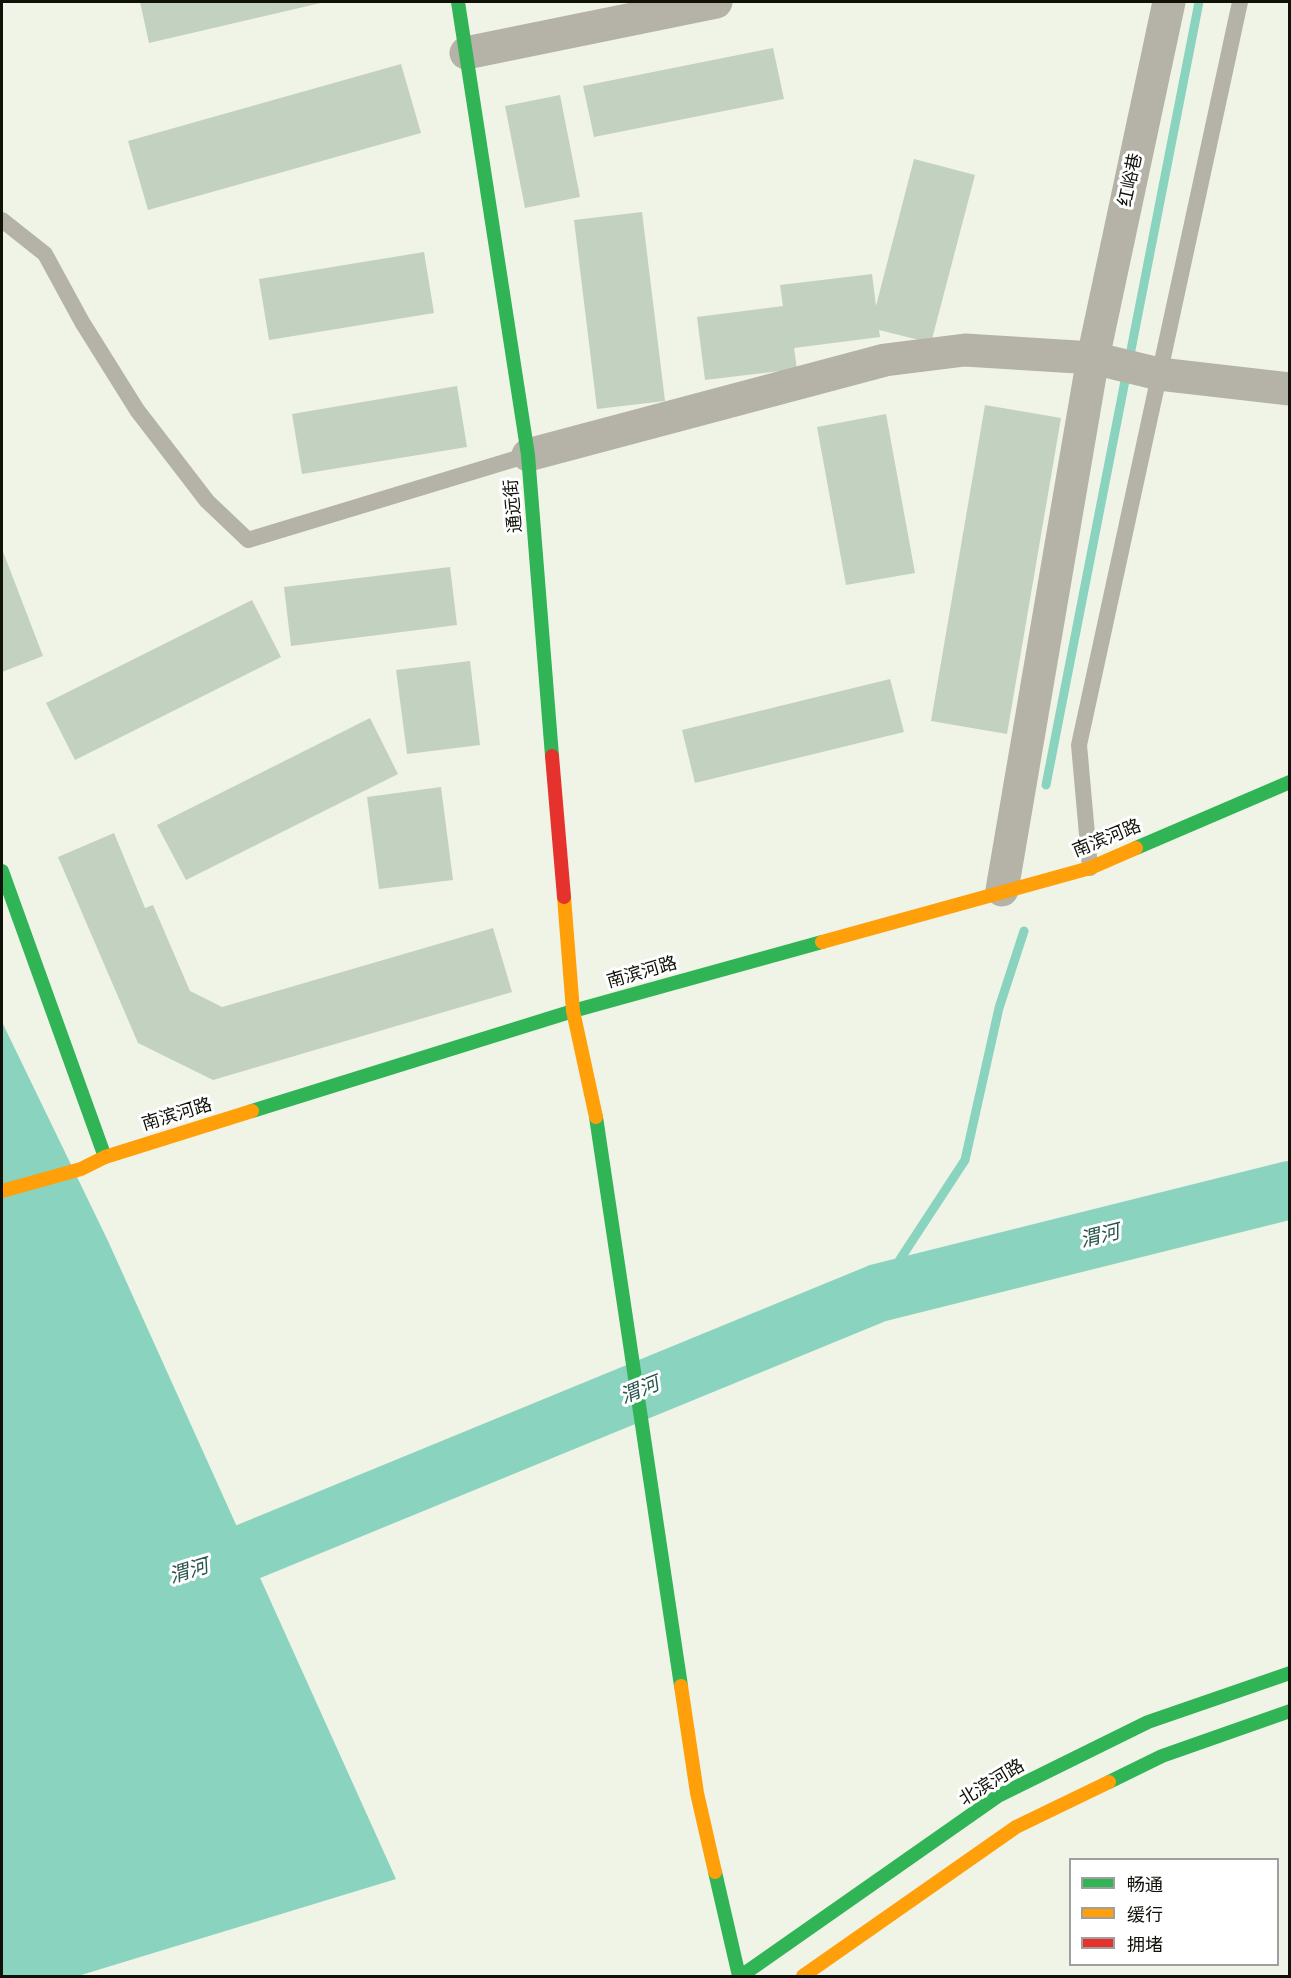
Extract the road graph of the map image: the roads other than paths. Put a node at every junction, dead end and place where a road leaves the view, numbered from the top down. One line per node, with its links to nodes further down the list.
1 (458, 2): 5 (main road, 通远街)
2 (716, 2): 5 (street)
3 (1169, 2): 7 (street, 红峪巷)
4 (1239, 2): 8 (lane)
5 (466, 53): 10 (main road, 通远街)
6 (2, 220): 10 (lane)
7 (1100, 359): 8 (street); 10 (street); 14 (street, 红峪巷)
8 (1149, 371): 9 (street); 12 (lane)
9 (1290, 389)
10 (528, 454): 15 (main road, 通远街)
11 (1290, 782): 12 (main road, 南滨河路)
12 (1090, 868): 14 (main road, 南滨河路)
13 (2, 871): 16 (main road)
14 (1002, 890): 15 (main road, 南滨河路)
15 (573, 1011): 16 (main road, 南滨河路); 20 (main road, 通远街)
16 (105, 1157): 17 (main road, 南滨河路)
17 (2, 1191)
18 (1290, 1673): 20 (main road, 北滨河路)
19 (1290, 1711): 21 (main road)
20 (740, 1977)
21 (802, 1977)

